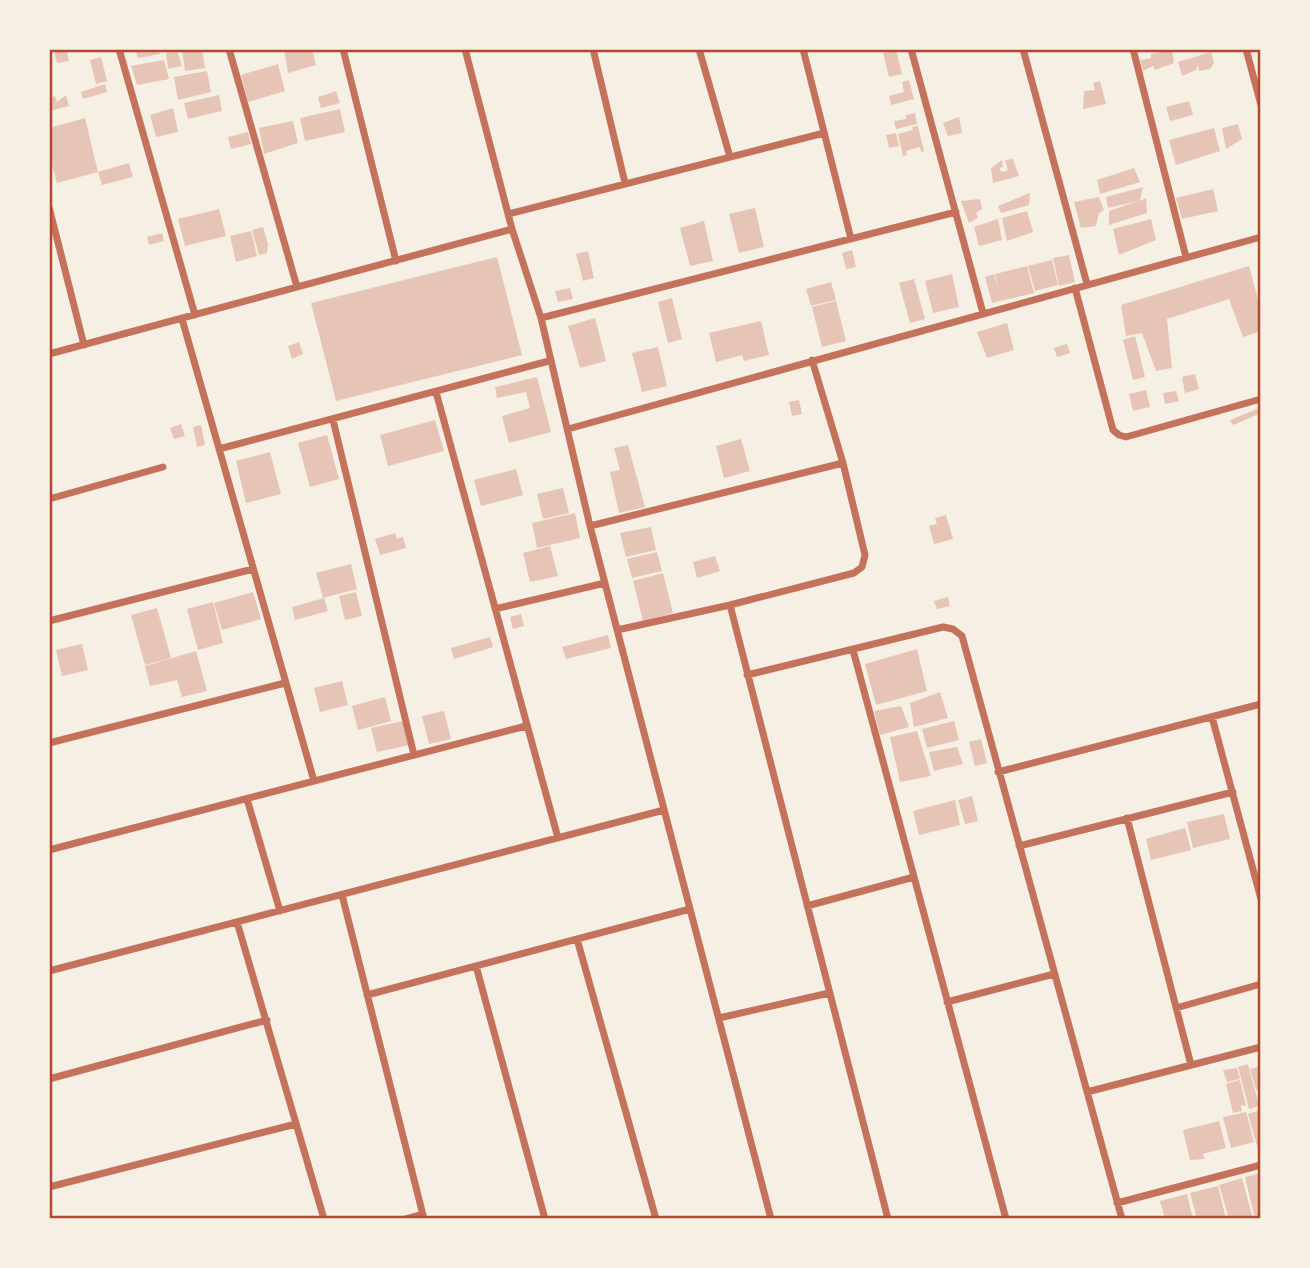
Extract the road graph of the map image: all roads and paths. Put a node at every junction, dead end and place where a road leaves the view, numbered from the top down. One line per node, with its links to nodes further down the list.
1 (119, 49): 30 (street)
2 (229, 49): 27 (street)
3 (343, 49): 25 (street)
4 (465, 49): 20 (street)
5 (593, 49): 17 (street)
6 (699, 49): 16 (street)
7 (803, 49): 15 (street)
8 (911, 49): 19 (street)
9 (1023, 49): 26 (street)
10 (1133, 49): 24 (street)
11 (1246, 49): 13 (street)
12 (1261, 67): 13 (street)
13 (1251, 70): 14 (street)
14 (1261, 105)
15 (824, 133): 16 (street); 23 (street)
16 (730, 157): 17 (street)
17 (625, 183): 20 (street)
18 (49, 207): 33 (street)
19 (956, 212): 23 (street); 29 (street)
20 (508, 214): 21 (street)
21 (512, 229): 25 (street); 32 (street)
22 (1261, 237): 24 (street)
23 (851, 239): 32 (street)
24 (1185, 257): 26 (street)
25 (396, 261): 27 (street)
26 (1087, 284): 28 (street)
27 (297, 287): 30 (street)
28 (1075, 288): 29 (street); 38 (street)
29 (983, 313): 35 (street)
30 (195, 315): 31 (street)
31 (182, 318): 33 (street); 41 (street)
32 (541, 318): 36 (street)
33 (84, 345): 34 (street)
34 (49, 354)
35 (812, 360): 40 (street); 42 (street)
36 (550, 361): 37 (street); 40 (street)
37 (436, 392): 39 (street); 49 (street)
38 (1261, 399)
39 (333, 420): 41 (street); 59 (street)
40 (568, 429): 45 (street)
41 (219, 449): 46 (street)
42 (843, 463): 45 (street); 48 (street)
43 (163, 467): 44 (street)
44 (49, 499)
45 (590, 526): 47 (street)
46 (253, 569): 50 (street); 54 (street)
47 (605, 583): 49 (street); 51 (street)
48 (730, 605): 51 (street); 53 (street)
49 (495, 609): 57 (street)
50 (49, 621)
51 (617, 630): 64 (street)
52 (853, 650): 53 (street); 60 (street); 69 (street)
53 (747, 676): 72 (street)
54 (285, 683): 58 (street); 61 (street)
55 (1261, 704): 56 (street)
56 (1212, 717): 60 (street); 62 (street)
57 (526, 726): 59 (street); 66 (street)
58 (49, 743)
59 (414, 755): 61 (street)
60 (998, 772): 67 (street)
61 (314, 781): 63 (street)
62 (1233, 792): 65 (street); 71 (street)
63 (247, 799): 68 (street); 74 (street)
64 (664, 810): 66 (street); 73 (street)
65 (1127, 818): 67 (street); 84 (street)
66 (558, 838): 70 (street)
67 (1019, 846): 79 (street)
68 (49, 850)
69 (914, 877): 72 (street); 83 (street)
70 (342, 895): 74 (street); 82 (street)
71 (1261, 899)
72 (807, 906): 81 (street)
73 (690, 909): 76 (street); 85 (street)
74 (280, 911): 75 (street)
75 (237, 922): 78 (street); 86 (street)
76 (577, 939): 77 (street); 99 (street)
77 (475, 966): 82 (street); 98 (street)
78 (49, 971)
79 (1054, 974): 83 (street); 90 (street)
80 (1261, 984): 84 (street)
81 (829, 993): 85 (street); 101 (street)
82 (367, 995): 95 (street)
83 (947, 1002): 102 (street)
84 (1176, 1008): 88 (street)
85 (719, 1018): 100 (street)
86 (267, 1020): 89 (street); 91 (street)
87 (1261, 1047): 88 (street)
88 (1191, 1065): 90 (street)
89 (49, 1079)
90 (1087, 1092): 94 (street)
91 (296, 1124): 93 (street); 96 (street)
92 (1261, 1165): 94 (street)
93 (49, 1187)
94 (1117, 1203): 103 (street)
95 (423, 1217): 97 (street)
96 (324, 1219)
97 (405, 1219)
98 (545, 1219)
99 (656, 1219)
100 (771, 1219)
101 (888, 1219)
102 (1006, 1219)
103 (1122, 1219)

